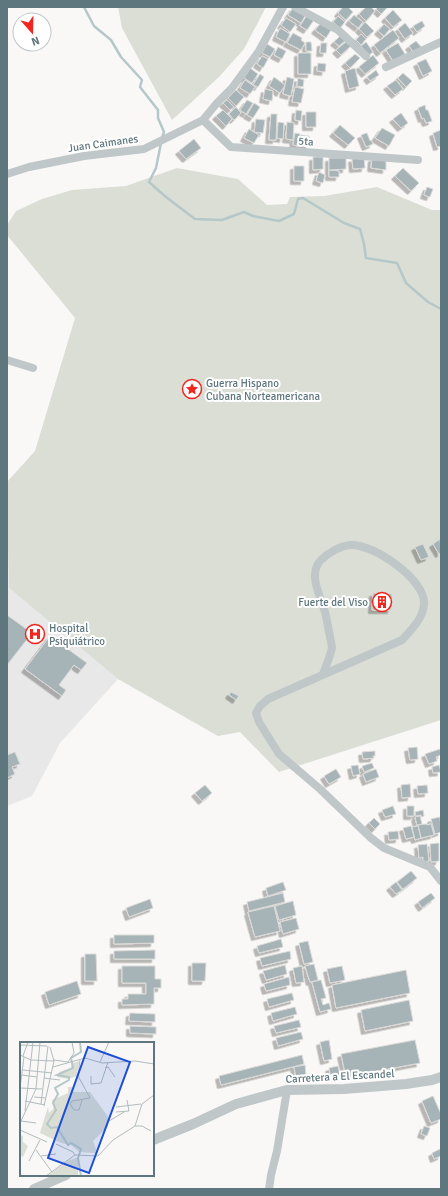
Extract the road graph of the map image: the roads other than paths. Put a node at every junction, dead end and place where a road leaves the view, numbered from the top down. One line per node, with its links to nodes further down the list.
1 (283, 7): 6 (street, Juan Caimanes)
2 (295, 7): 4 (street)
3 (441, 42): 5 (street)
4 (366, 56)
5 (386, 67)
6 (202, 120): 7 (street, 5ta); 8 (street, Juan Caimanes)
7 (418, 160)
8 (7, 174)
9 (7, 360): 10 (street)
10 (33, 368)
11 (323, 674): 11 (street); 12 (street)
12 (441, 881)
13 (441, 1077): 14 (street, Carretera a El Escandel)
14 (287, 1090): 15 (street, Carretera a El Escandel); 18 (street)
15 (154, 1140)
16 (64, 1176): 17 (street)
17 (34, 1189)
18 (269, 1189)

